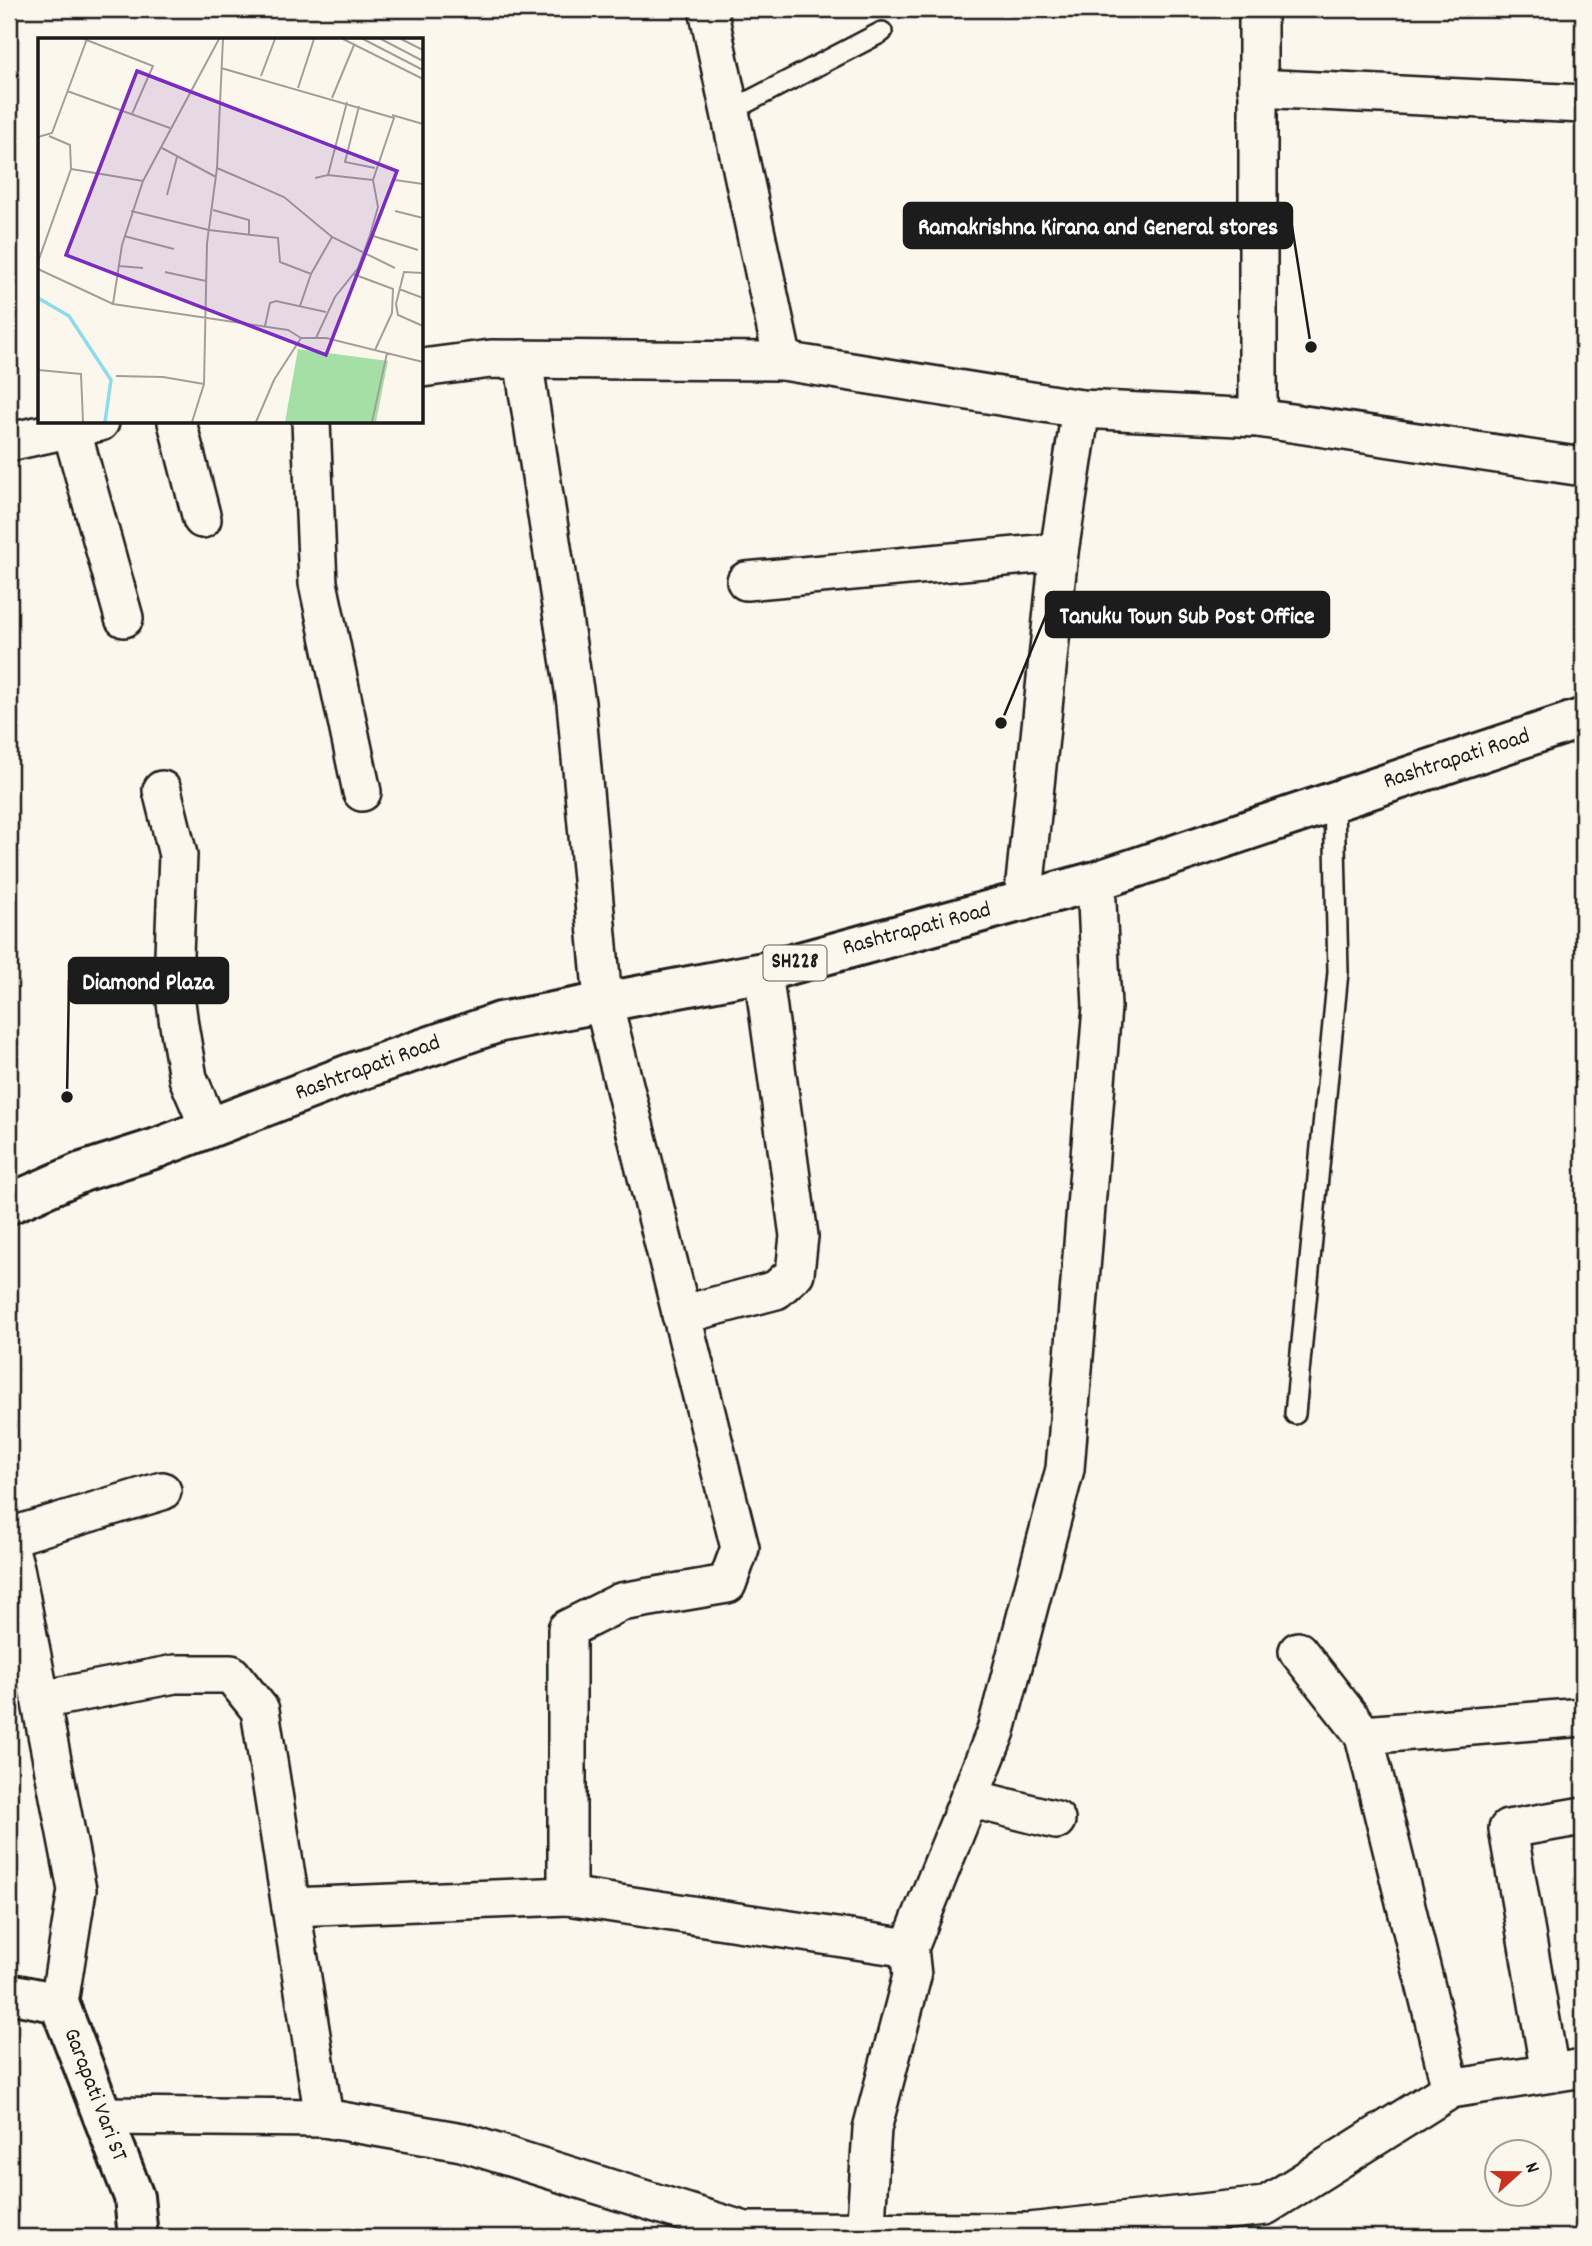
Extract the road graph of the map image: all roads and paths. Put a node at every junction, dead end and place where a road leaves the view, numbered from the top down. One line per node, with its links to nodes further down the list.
1 (708, 9): 6 (street)
2 (1258, 9): 4 (street)
3 (882, 32): 6 (lane)
4 (1257, 88): 5 (street); 11 (street)
5 (1583, 104)
6 (730, 111): 8 (street)
7 (523, 359): 8 (street); 9 (street); 28 (street)
8 (783, 361): 10 (street)
9 (424, 368)
10 (1081, 410): 11 (street); 18 (street)
11 (1258, 418): 16 (street)
12 (178, 424): 17 (street)
13 (311, 424): 23 (street)
14 (85, 425): 15 (street); 20 (street)
15 (9, 442)
16 (1583, 467)
17 (202, 519)
18 (1059, 552): 19 (street); 26 (street)
19 (746, 581)
20 (124, 618)
21 (1583, 718): 24 (main road, Rashtrapati Road / SH228)
22 (162, 790): 29 (street)
23 (362, 792)
24 (1334, 801): 25 (main road, Rashtrapati Road / SH228); 32 (lane)
25 (1096, 881): 26 (main road, Rashtrapati Road / SH228); 40 (street)
26 (1023, 902): 27 (main road, Rashtrapati Road / SH228)
27 (763, 972): 28 (main road, Rashtrapati Road / SH228); 31 (street)
28 (604, 1001): 29 (main road, Rashtrapati Road / SH228); 31 (street)
29 (209, 1128): 30 (main road, Rashtrapati Road / SH228)
30 (9, 1204)
31 (681, 1315): 43 (street)
32 (1295, 1414)
33 (162, 1491): 34 (street)
34 (9, 1537)
35 (9, 1546): 37 (street)
36 (1298, 1651): 39 (street)
37 (41, 1700): 44 (street); 47 (street)
38 (1583, 1717): 39 (street)
39 (1364, 1735): 49 (street)
40 (969, 1798): 42 (street); 45 (street)
41 (1583, 1816): 48 (street)
42 (1056, 1820)
43 (567, 1896): 44 (street); 45 (street)
44 (291, 1907): 51 (street)
45 (909, 1948): 53 (street)
46 (9, 1993): 47 (main road, Garapati Vari ST)
47 (59, 2003): 50 (main road, Garapati Vari ST)
48 (1567, 2070): 49 (street)
49 (1451, 2089): 54 (street)
50 (103, 2116): 51 (street); 55 (main road, Garapati Vari ST)
51 (324, 2118): 52 (street)
52 (685, 2225): 53 (street)
53 (865, 2234): 54 (street)
54 (1029, 2234)
55 (138, 2237)

